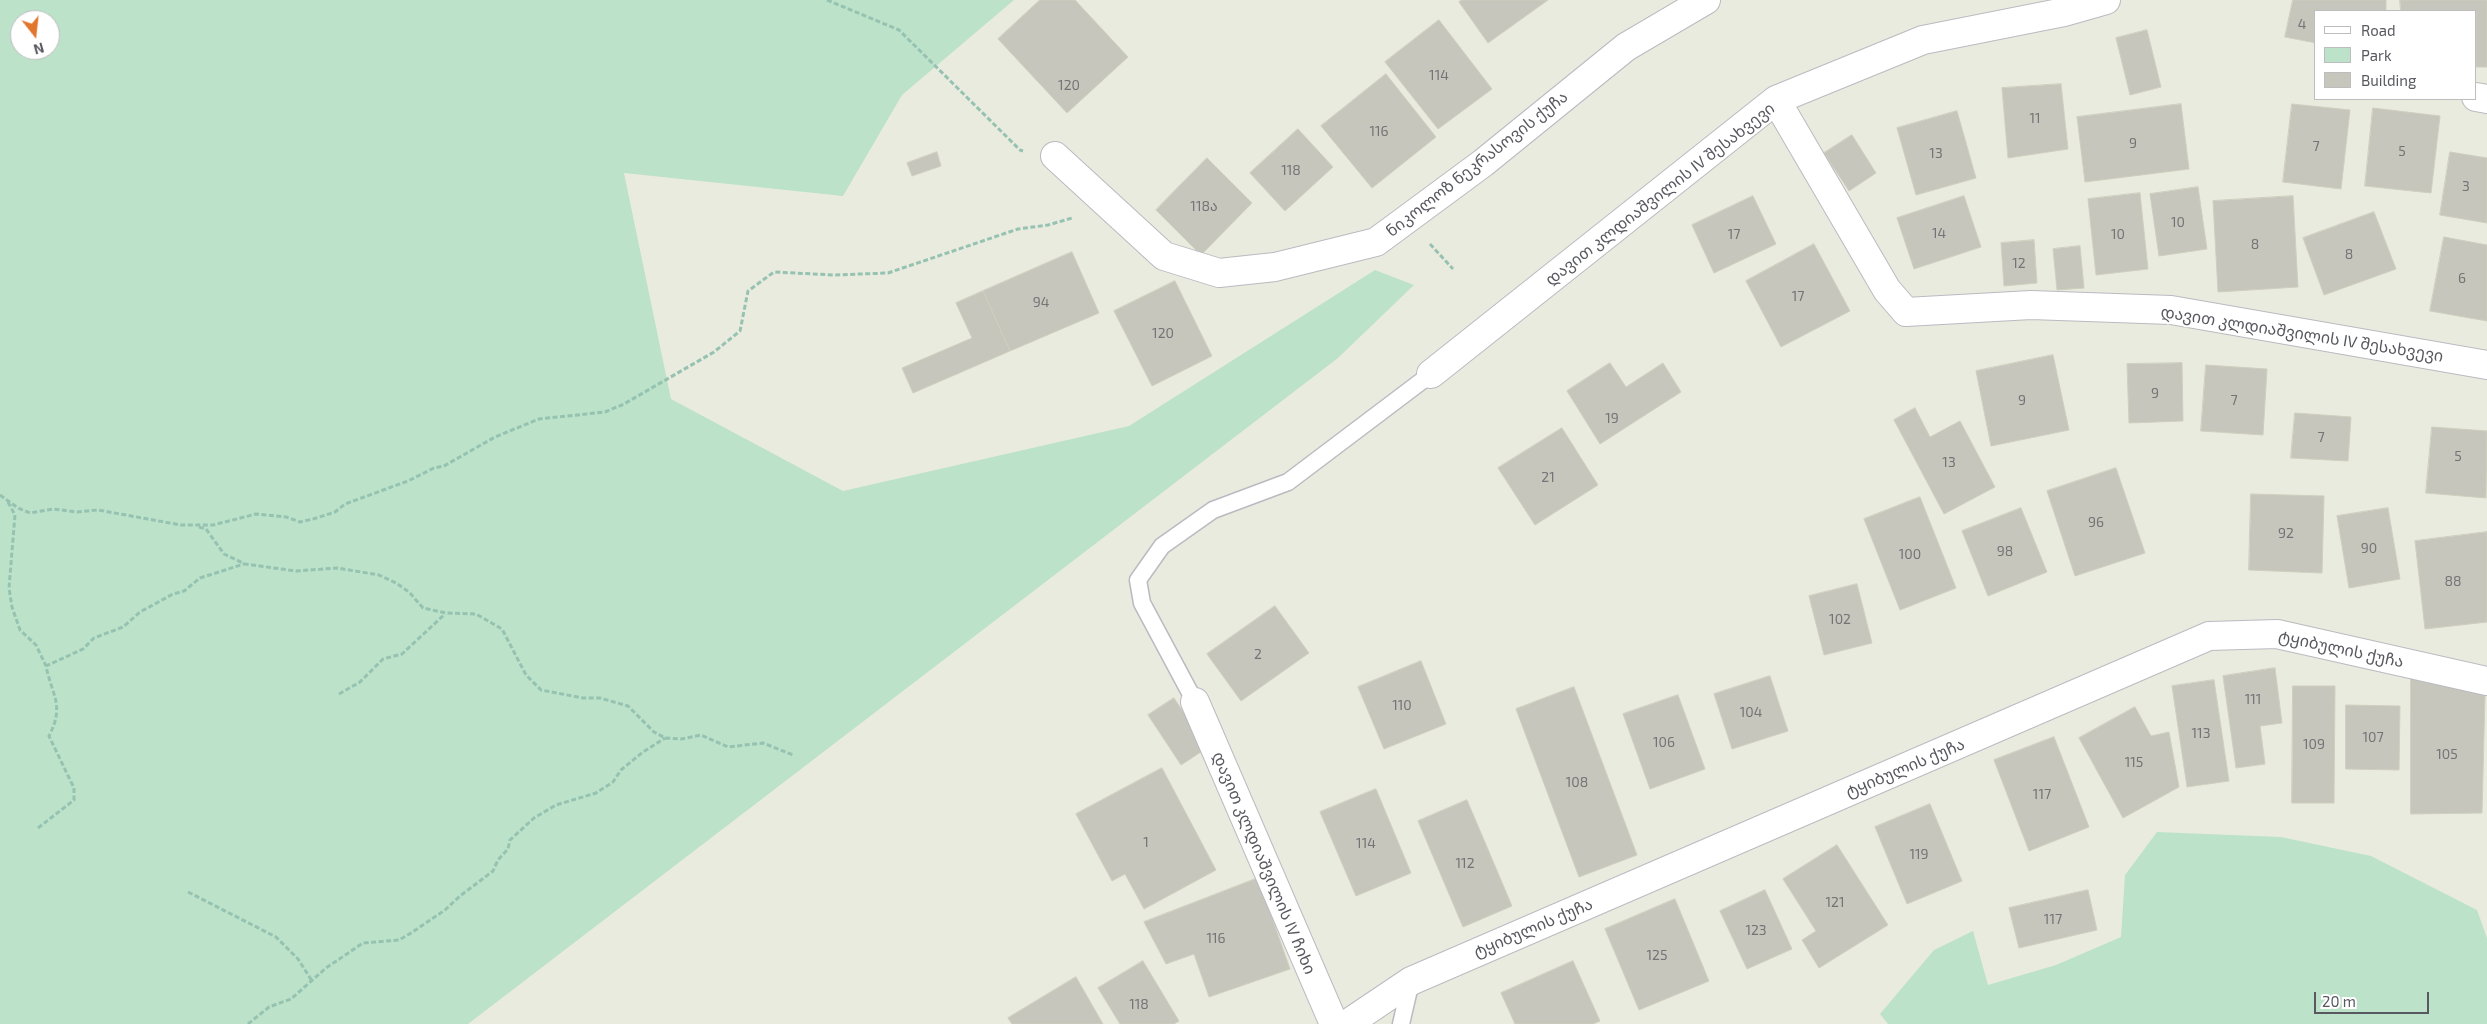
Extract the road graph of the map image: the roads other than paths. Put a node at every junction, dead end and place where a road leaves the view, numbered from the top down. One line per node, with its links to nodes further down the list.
1 (1706, 0): 4 (street, ნიკოლოზ ნეკრასოვის ქუჩა)
2 (2106, 0): 3 (street)
3 (1776, 100): 5 (street, დავით კლდიაშვილის IV შესახვევი); 6 (street, დავით კლდიაშვილის IV შესახვევი)
4 (1055, 156)
5 (2487, 365)
6 (1431, 374): 8 (lane)
7 (2487, 681): 9 (street, ტყიბულის ქუჩა)
8 (1195, 702): 10 (street, დავით კლდიაშვილის IV ჩიხი)
9 (1410, 981): 11 (street, ტყიბულის ქუჩა); 12 (lane)
10 (1334, 1024)
11 (1347, 1024)
12 (1401, 1024)

